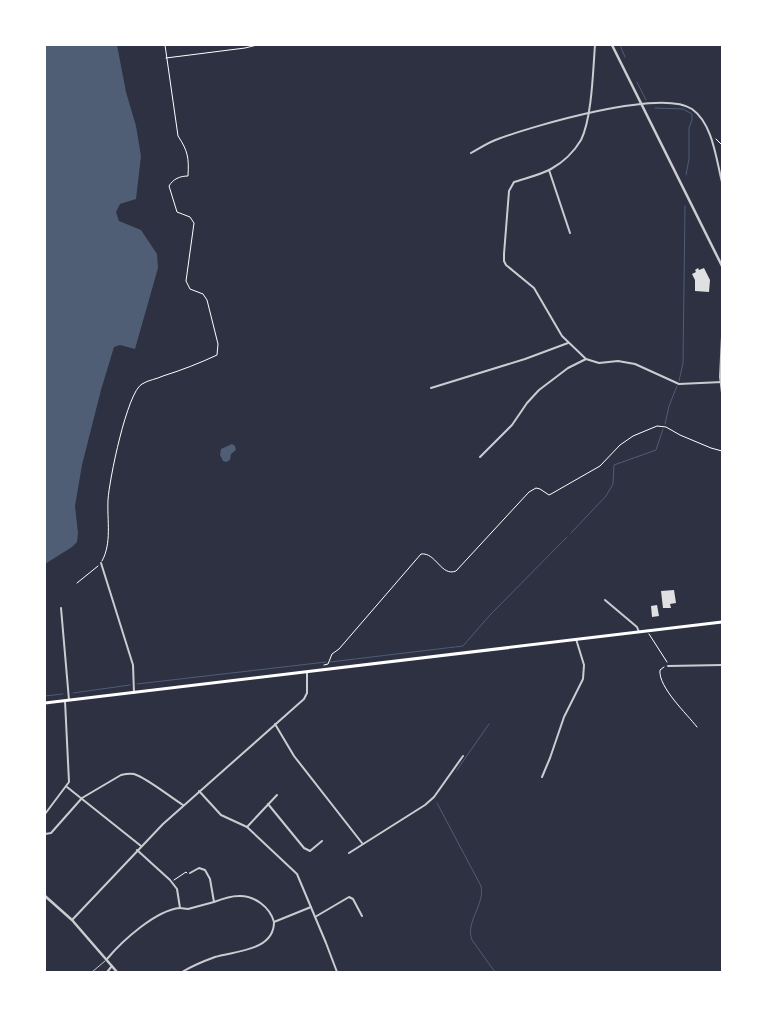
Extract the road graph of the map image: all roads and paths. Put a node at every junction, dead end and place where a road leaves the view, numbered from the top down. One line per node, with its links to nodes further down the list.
1 (165, 45): 5 (path)
2 (257, 45): 5 (path)
3 (595, 45): 7 (street)
4 (612, 45): 6 (street)
5 (166, 58): 23 (path)
6 (640, 104): 7 (street); 8 (street); 14 (street)
7 (588, 112): 10 (street); 11 (street)
8 (710, 138): 9 (path); 12 (street)
9 (722, 145)
10 (471, 153)
11 (550, 170): 13 (street); 16 (street)
12 (722, 182)
13 (570, 233)
14 (722, 266)
15 (722, 336): 18 (street)
16 (568, 343): 17 (street); 19 (street)
17 (586, 359): 18 (street); 22 (street)
18 (721, 382): 20 (street)
19 (430, 388)
20 (722, 393)
21 (722, 451): 33 (path)
22 (480, 457)
23 (101, 563): 24 (path); 35 (street)
24 (76, 582)
25 (604, 600): 29 (street)
26 (61, 608): 36 (street)
27 (722, 622): 28 (main road)
28 (648, 631): 29 (main road); 32 (path)
29 (639, 632): 30 (main road)
30 (576, 640): 33 (main road); 41 (street)
31 (722, 665): 32 (street)
32 (668, 666): 39 (path)
33 (324, 670): 34 (main road)
34 (306, 672): 35 (main road); 38 (street)
35 (134, 693): 36 (main road)
36 (67, 701): 37 (main road); 42 (street)
37 (45, 703)
38 (275, 724): 43 (street); 52 (street)
39 (697, 727)
40 (463, 756): 52 (street)
41 (542, 777)
42 (66, 787): 45 (street); 48 (street)
43 (199, 791): 47 (street); 49 (street)
44 (278, 795): 46 (street)
45 (82, 798): 47 (street); 50 (street); 53 (street)
46 (268, 804): 49 (street); 51 (street)
47 (183, 806): 53 (street)
48 (45, 814)
49 (247, 827): 61 (street)
50 (45, 834)
51 (322, 841)
52 (363, 844): 55 (street)
53 (141, 846): 54 (street)
54 (137, 850): 57 (street); 64 (street)
55 (349, 853)
56 (190, 873): 57 (path); 59 (street)
57 (172, 882): 60 (street)
58 (45, 896): 64 (street)
59 (214, 902): 60 (street); 65 (street)
60 (180, 908): 66 (street)
61 (311, 908): 63 (street); 65 (street)
62 (362, 916): 63 (street)
63 (315, 917): 72 (street)
64 (72, 920): 66 (street)
65 (274, 922): 71 (street)
66 (107, 959): 67 (street); 68 (lane)
67 (112, 966): 69 (street); 70 (street)
68 (92, 972)
69 (107, 972)
70 (117, 972)
71 (182, 972)
72 (337, 972)

